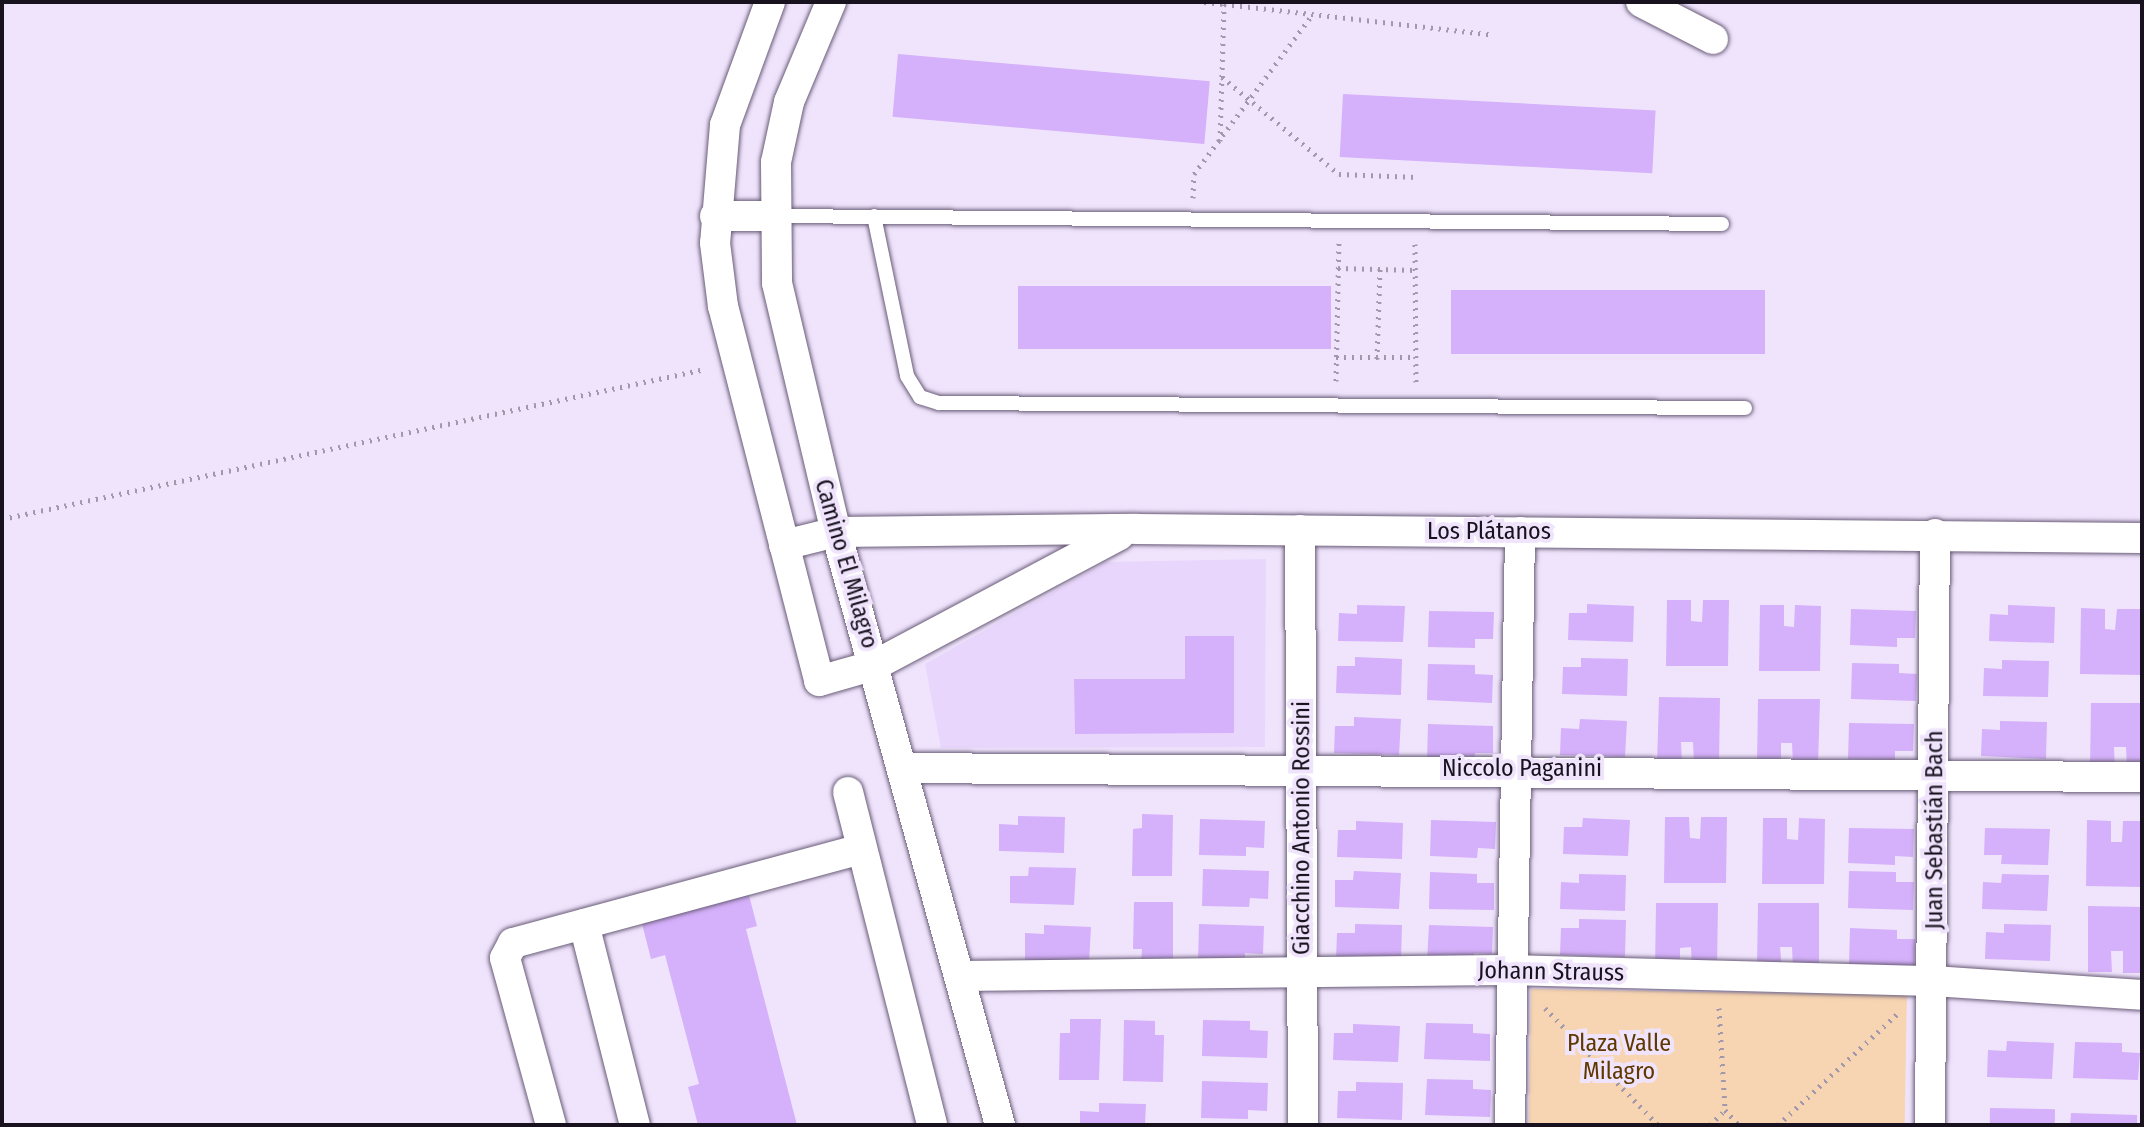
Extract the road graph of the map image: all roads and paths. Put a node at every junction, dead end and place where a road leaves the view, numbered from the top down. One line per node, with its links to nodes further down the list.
1 (770, 2): 13 (street)
2 (831, 2): 14 (street, Camino El Milagro)
3 (1204, 2): 5 (path)
4 (1641, 2): 8 (street)
5 (1224, 4): 6 (path); 9 (path)
6 (1312, 14): 7 (path); 10 (path)
7 (1489, 34)
8 (1713, 39)
9 (1222, 77): 10 (path); 11 (path)
10 (1250, 99): 11 (path); 12 (path)
11 (1220, 141): 16 (path)
12 (1417, 177)
13 (715, 216): 14 (street); 26 (street)
14 (772, 216): 15 (lane); 33 (street, Camino El Milagro)
15 (874, 216): 16 (lane); 27 (lane)
16 (1191, 223): 17 (lane)
17 (1339, 223): 18 (lane); 20 (path)
18 (1415, 223): 19 (lane); 22 (path)
19 (1722, 224)
20 (1338, 268): 21 (path); 23 (path)
21 (1380, 268): 22 (path); 25 (path)
22 (1416, 270): 24 (path)
23 (1336, 357): 25 (path); 27 (path)
24 (1416, 357): 25 (path); 28 (path)
25 (1377, 359)
26 (737, 363): 30 (path); 37 (street)
27 (1335, 406): 28 (lane)
28 (1416, 406): 29 (lane)
29 (1745, 408)
30 (2, 519)
31 (1137, 529): 32 (street, Los Plátanos); 33 (street, Los Plátanos); 38 (street)
32 (1300, 530): 34 (street, Los Plátanos); 40 (street, Giacchino Antonio Rossini)
33 (836, 532): 37 (street, Los Plátanos); 38 (street, Camino El Milagro)
34 (1520, 532): 35 (street, Los Plátanos); 41 (street)
35 (1935, 534): 36 (street, Los Plátanos); 42 (street, Juan Sebastián Bach)
36 (2142, 538)
37 (784, 545): 38 (street)
38 (875, 665): 39 (street, Camino El Milagro)
39 (902, 768): 40 (street, Niccolo Paganini); 50 (street, Camino El Milagro)
40 (1302, 768): 41 (street, Niccolo Paganini); 48 (street, Giacchino Antonio Rossini)
41 (1518, 769): 42 (street, Niccolo Paganini); 47 (street)
42 (1936, 773): 43 (street, Niccolo Paganini); 51 (street, Juan Sebastián Bach)
43 (2142, 777)
44 (848, 792): 45 (street)
45 (861, 849): 46 (street); 56 (street)
46 (584, 924): 54 (street); 55 (street)
47 (1508, 970): 48 (street, Johann Strauss); 49 (street, Johann Strauss); 59 (street); 60 (path)
48 (1302, 971): 50 (street, Johann Strauss); 58 (street, Giacchino Antonio Rossini)
49 (1718, 975): 51 (street, Johann Strauss); 53 (path)
50 (960, 976): 57 (street, Camino El Milagro)
51 (1933, 981): 52 (street, Johann Strauss); 63 (path); 64 (street, Juan Sebastián Bach)
52 (2142, 995)
53 (1725, 1110): 61 (path); 62 (path)
54 (551, 1125)
55 (635, 1125)
56 (932, 1125)
57 (1000, 1125)
58 (1303, 1125)
59 (1510, 1125)
60 (1658, 1125)
61 (1710, 1125)
62 (1739, 1125)
63 (1778, 1125)
64 (1930, 1125)

